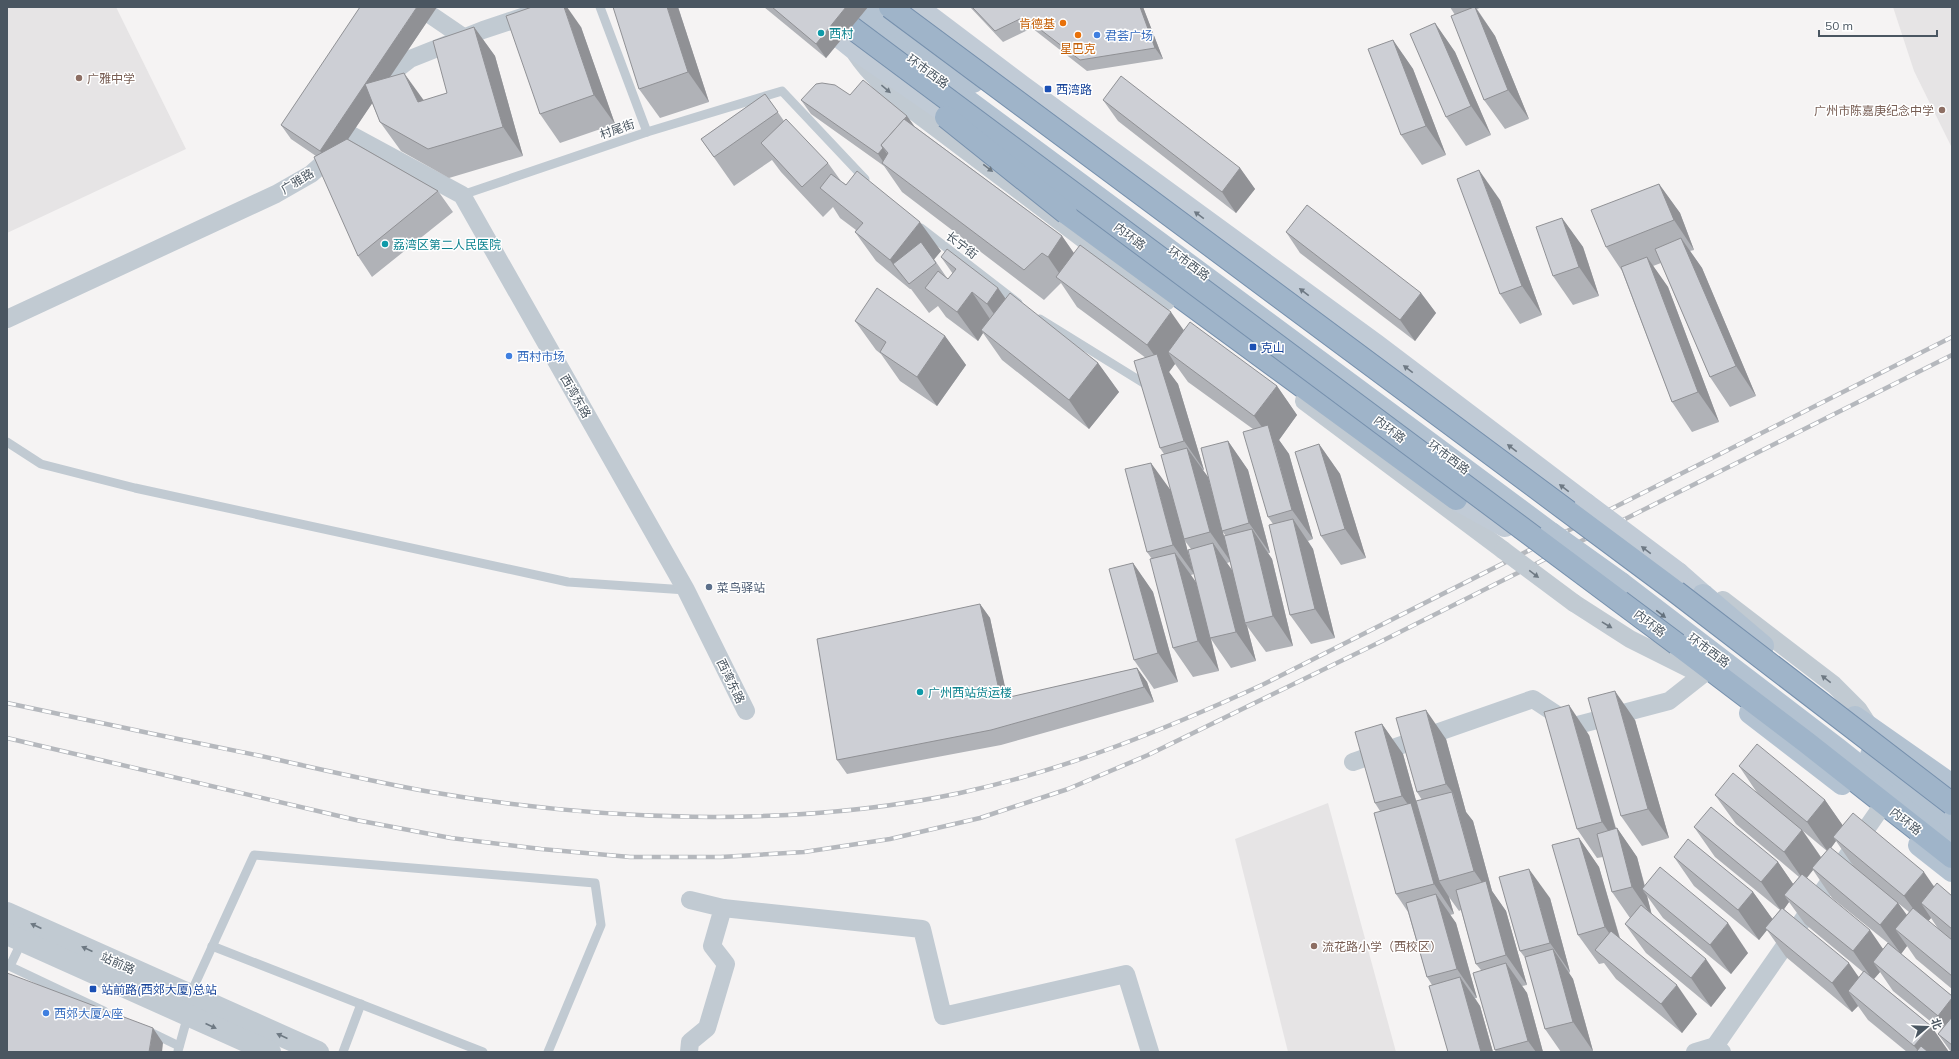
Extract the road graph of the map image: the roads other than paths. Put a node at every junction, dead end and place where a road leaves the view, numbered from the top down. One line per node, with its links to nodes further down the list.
1 (419, 7): 9 (street)
2 (552, 7): 9 (street)
3 (600, 7): 13 (lane)
4 (802, 7): 10 (main road)
5 (830, 7): 10 (main road); 16 (main road, 环市西路); 28 (highway, bridge); 51 (highway, 内环路, bridge)
6 (873, 7): 16 (main road, 环市西路)
7 (890, 7): 42 (highway, bridge)
8 (917, 7): 14 (main road)
9 (463, 37): 11 (street)
10 (853, 48): 18 (main road); 32 (street, one-way to 32)
11 (369, 100)
12 (360, 118): 15 (street, 广雅路)
13 (647, 132): 17 (lane, 村尾街); 19 (lane, 村尾街)
14 (1086, 133): 16 (street); 22 (main road, one-way to 14)
15 (351, 135): 19 (street); 21 (street, 广雅路)
16 (1069, 164): 18 (street); 23 (main road, 环市西路); 30 (main road, 环市西路)
17 (869, 183)
18 (1053, 192): 29 (main road)
19 (462, 195): 36 (street, 西湾东路)
20 (915, 224): 24 (lane, 长宁街)
21 (7, 319)
22 (1376, 345): 23 (street); 26 (main road, one-way to 22)
23 (1360, 368): 27 (main road, 环市西路)
24 (1152, 389)
25 (7, 442): 36 (lane)
26 (1543, 472): 27 (street); 34 (main road, one-way to 26, bridge)
27 (1529, 493): 35 (main road, 环市西路)
28 (1456, 499): 29 (main road); 32 (street)
29 (1505, 526): 31 (main road)
30 (1551, 533): 33 (main road, bridge); 35 (main road, 环市西路, bridge)
31 (1532, 546): 33 (main road, bridge); 38 (main road)
32 (1503, 550): 40 (street, one-way to 40, bridge)
33 (1577, 566): 35 (main road, bridge); 38 (main road, bridge)
34 (1678, 573): 37 (main road); 43 (street, one-way to 34)
35 (1633, 585): 39 (main road, 环市西路); 50 (main road, 环市西路, one-way to 50)
36 (686, 590): 41 (street, 西湾东路)
37 (1702, 595): 39 (main road); 43 (main road)
38 (1606, 603): 40 (main road)
39 (1744, 655): 43 (main road, 环市西路)
40 (1702, 675): 44 (street); 48 (main road)
41 (746, 711)
42 (1845, 720): 46 (highway, bridge); 47 (highway, bridge)
43 (1865, 737): 45 (main road); 49 (main road, 环市西路)
44 (1353, 762)
45 (1947, 777)
46 (1952, 799)
47 (1952, 804)
48 (1878, 812): 52 (main road); 64 (street)
49 (1952, 819)
50 (1952, 840)
51 (1952, 857)
52 (1952, 871)
53 (690, 900): 54 (street)
54 (722, 908): 70 (street); 71 (street)
55 (7, 913): 60 (street, 站前路, one-way to 55)
56 (15, 937): 58 (lane); 60 (street, 站前路)
57 (212, 946): 59 (lane); 60 (lane); 69 (lane)
58 (8, 966): 61 (lane)
59 (361, 1004): 67 (lane); 68 (lane)
60 (189, 1005): 63 (lane); 65 (street, 站前路, one-way to 65); 66 (street, 站前路, one-way to 60)
61 (116, 1016)
62 (137, 1026): 63 (lane)
63 (179, 1049)
64 (1718, 1049): 72 (street)
65 (270, 1052)
66 (318, 1052)
67 (343, 1052)
68 (484, 1052)
69 (548, 1052)
70 (689, 1052)
71 (1150, 1052)
72 (1695, 1052)

